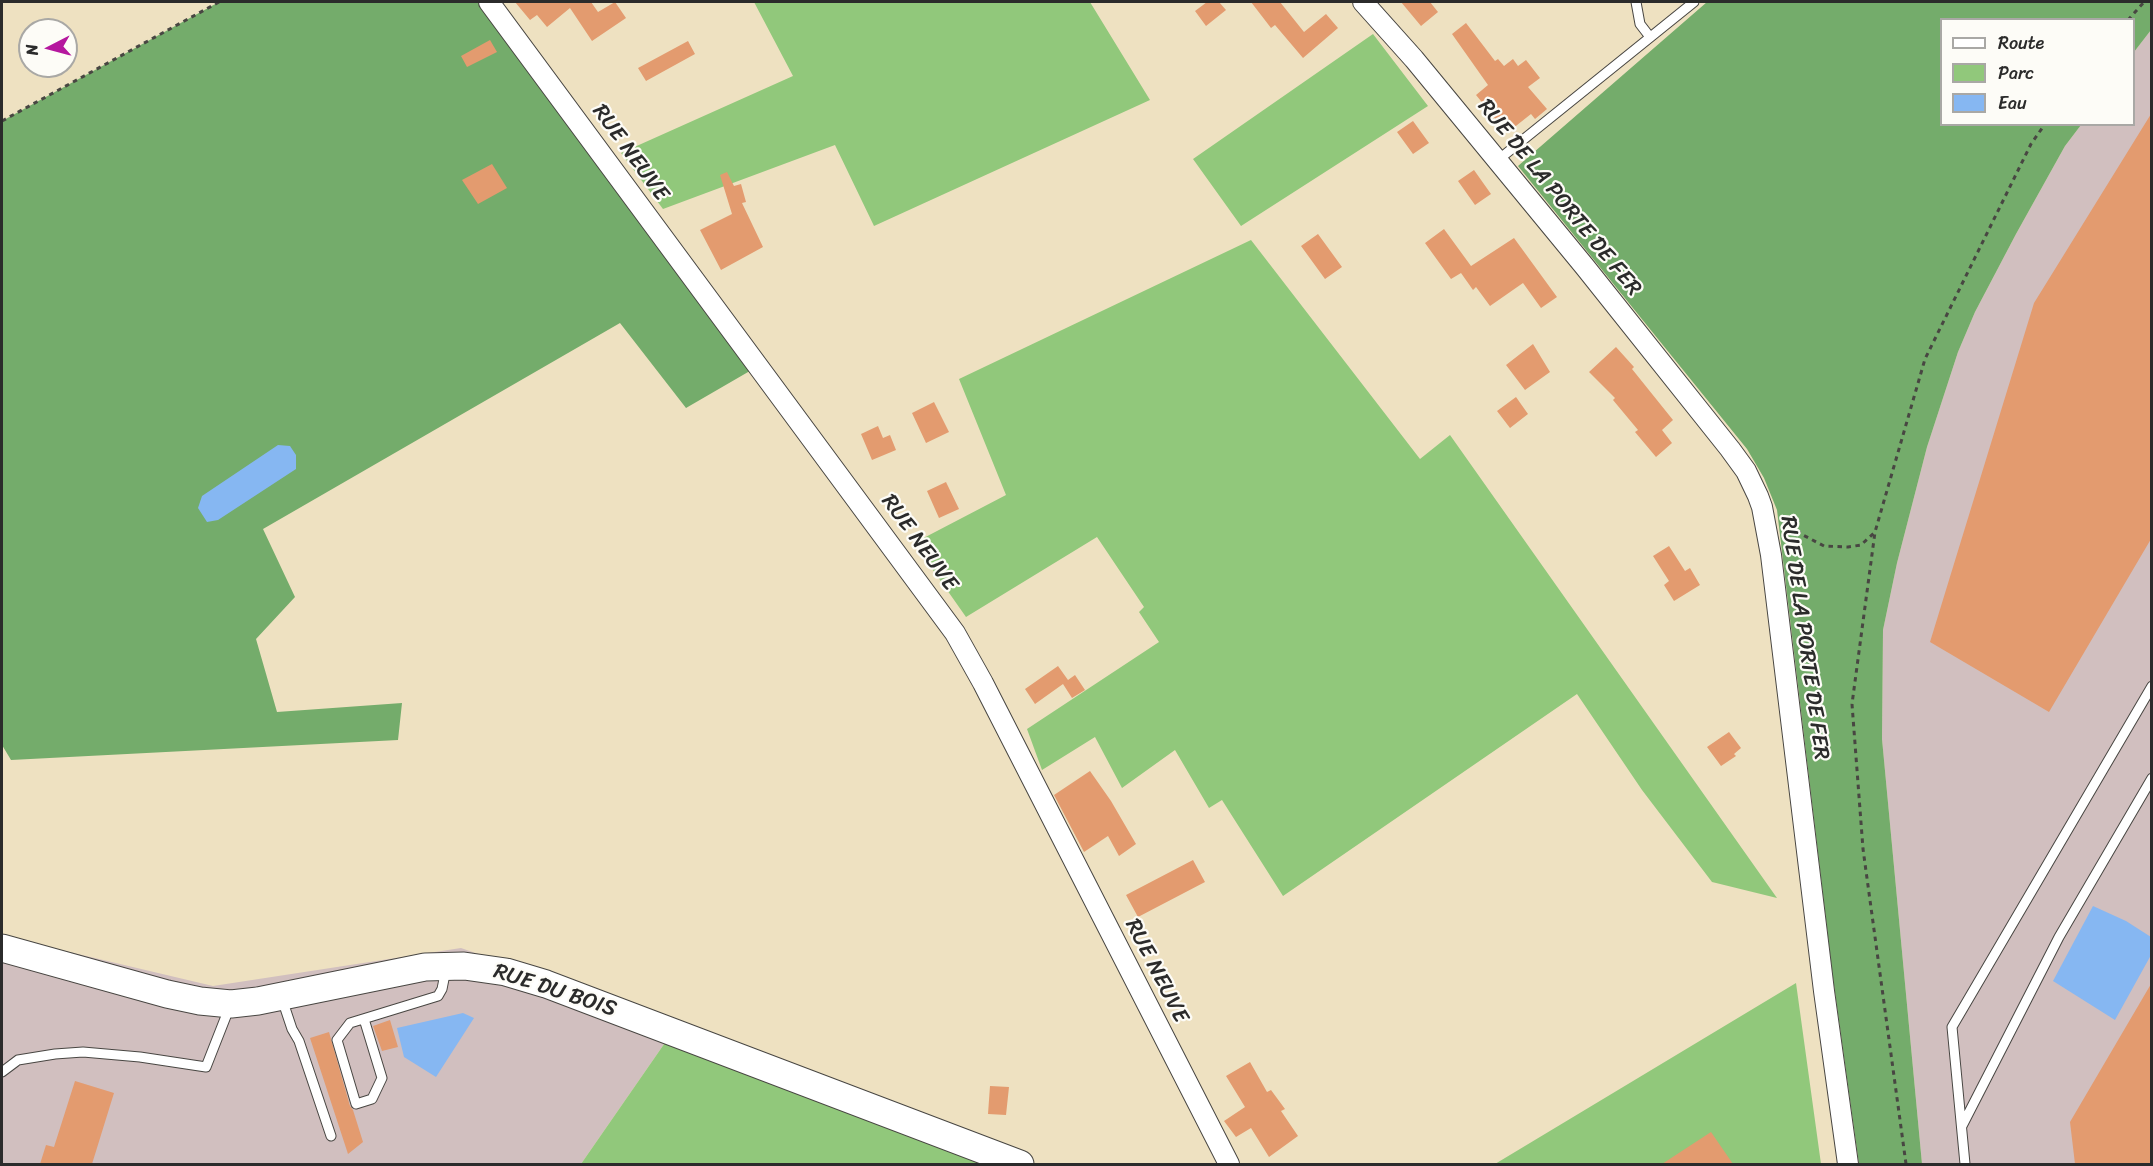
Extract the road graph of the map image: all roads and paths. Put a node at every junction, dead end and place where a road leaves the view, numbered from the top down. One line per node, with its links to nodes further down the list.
1 (219, 2): 9 (path)
2 (489, 2): 25 (street, RUE NEUVE)
3 (1363, 2): 11 (street, RUE DE LA PORTE DE FER)
4 (1636, 2): 8 (lane)
5 (1694, 2): 8 (lane)
6 (2144, 2): 7 (path)
7 (2130, 18)
8 (1650, 37): 11 (lane)
9 (2, 121)
10 (2044, 126): 13 (path)
11 (1498, 160): 12 (street, RUE DE LA PORTE DE FER)
12 (1762, 507): 13 (path); 26 (street, RUE DE LA PORTE DE FER)
13 (1875, 532): 27 (path)
14 (2151, 686): 22 (lane)
15 (2151, 778): 22 (lane)
16 (2, 948): 19 (street, RUE DU BOIS)
17 (447, 966): 18 (street, RUE DU BOIS); 20 (lane); 24 (street, RUE DU BOIS)
18 (282, 997): 19 (street, RUE DU BOIS); 23 (lane)
19 (231, 1004): 21 (lane)
20 (364, 1019): 20 (lane)
21 (2, 1072)
22 (1961, 1127): 28 (lane)
23 (331, 1136)
24 (1020, 1164)
25 (1229, 1164)
26 (1848, 1164)
27 (1906, 1164)
28 (1965, 1164)

